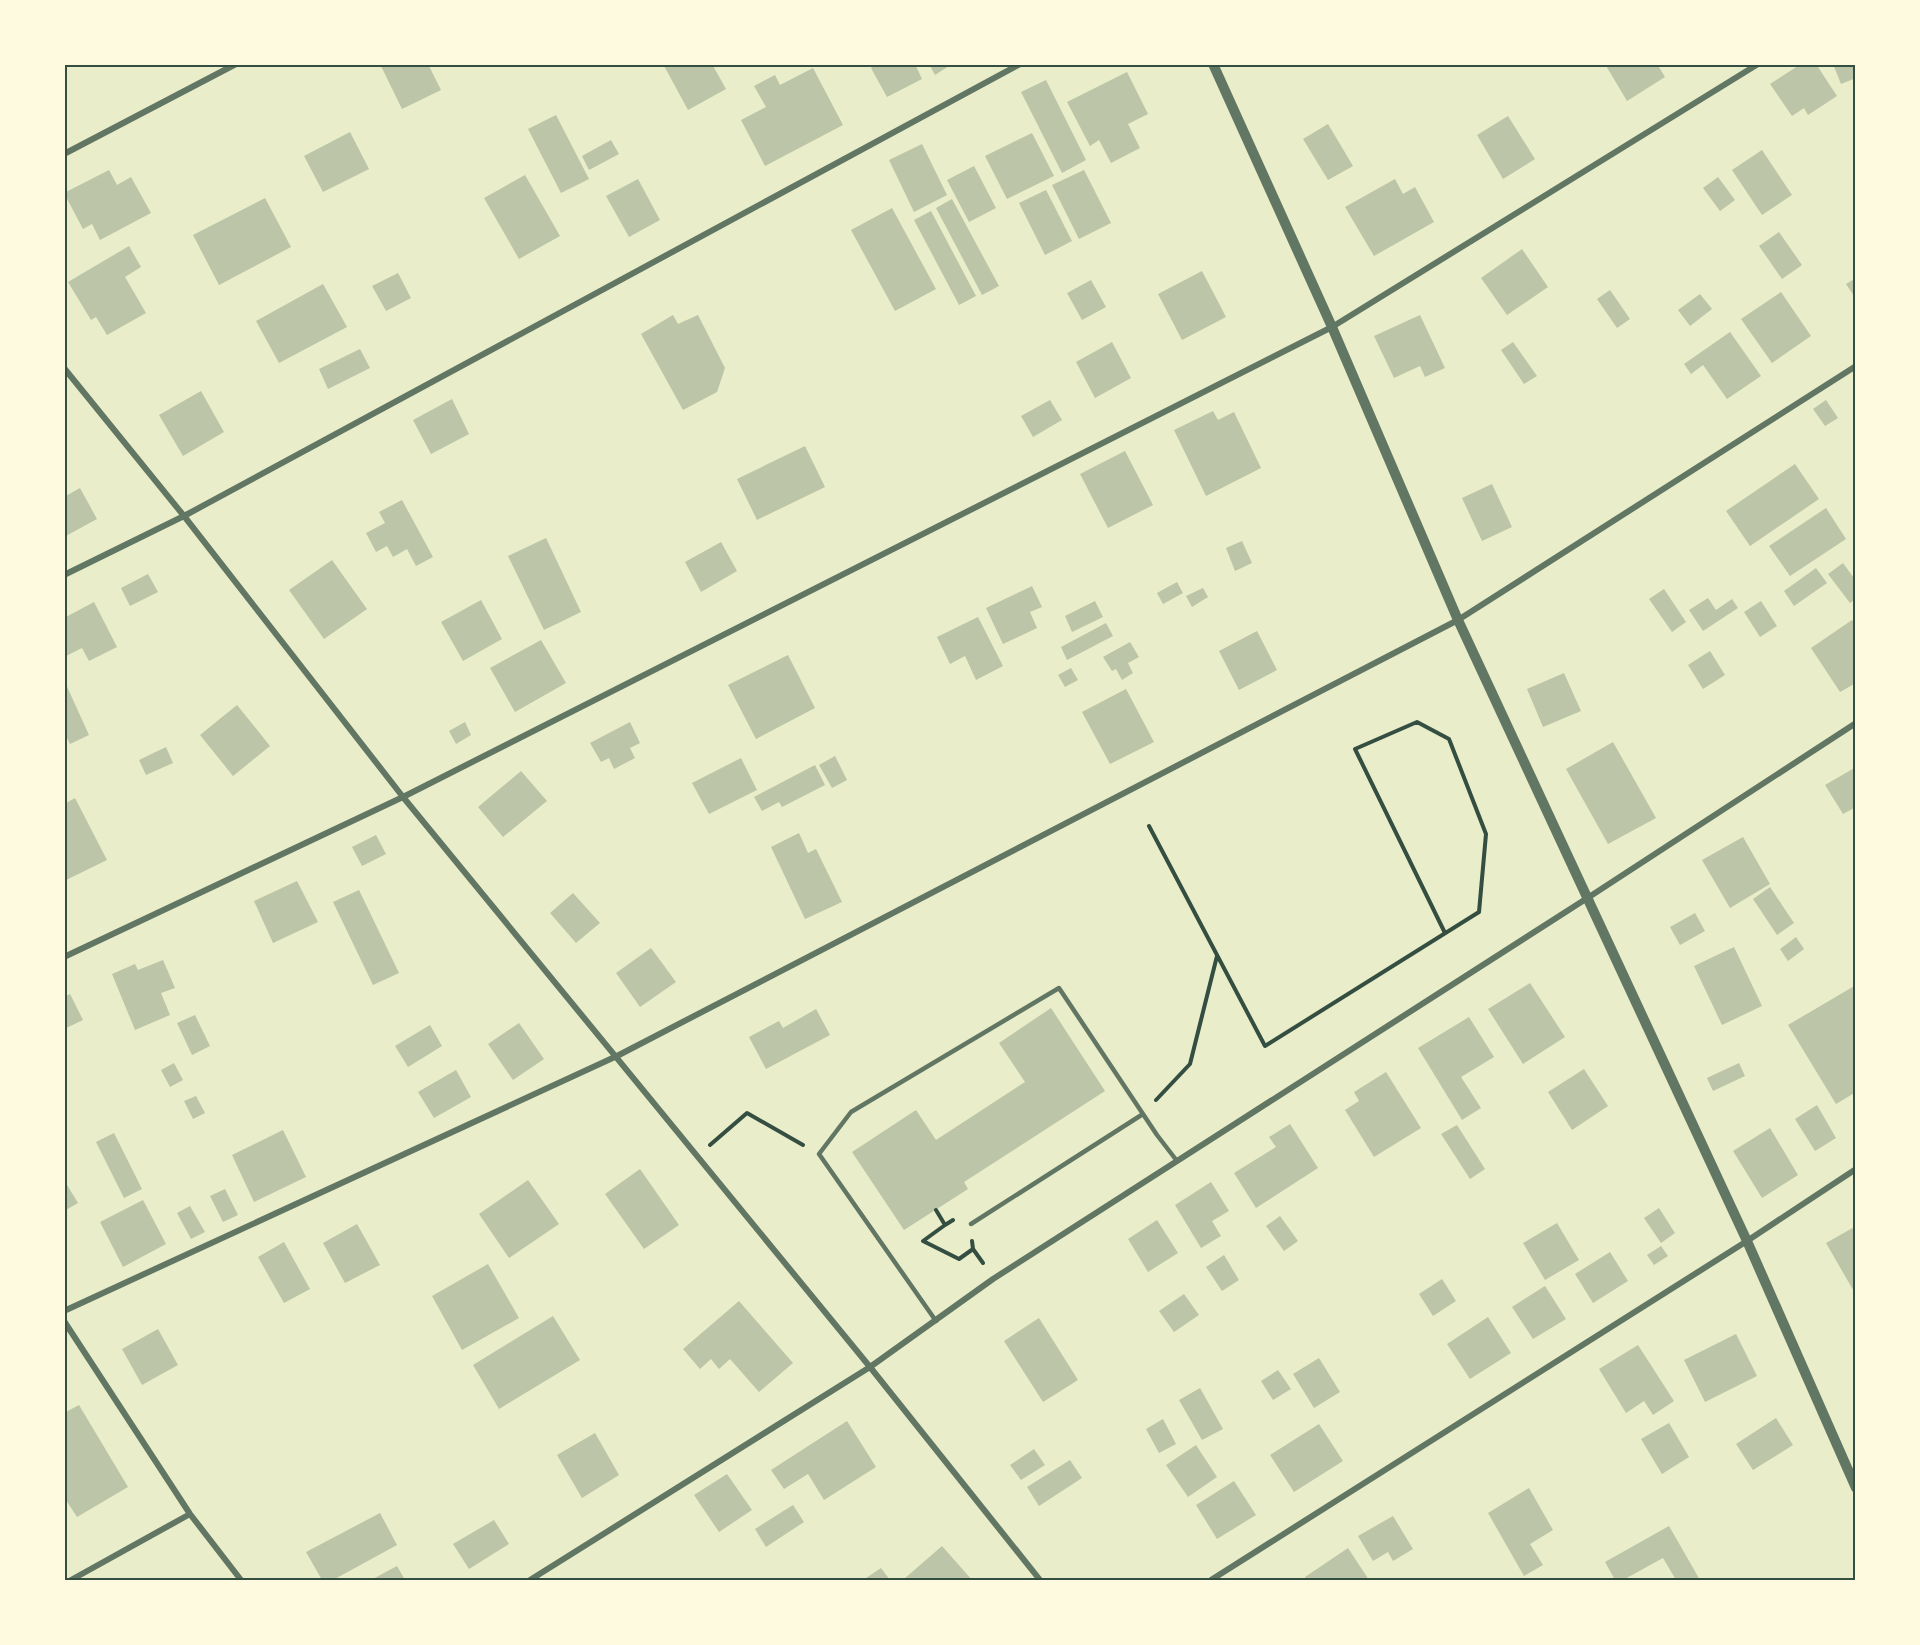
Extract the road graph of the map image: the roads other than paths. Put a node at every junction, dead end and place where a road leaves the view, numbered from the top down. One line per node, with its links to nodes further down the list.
1 (236, 64): 5 (street)
2 (1020, 64): 9 (street)
3 (1213, 64): 6 (street)
4 (1758, 64): 6 (street)
5 (64, 154)
6 (1332, 327): 11 (street); 13 (street)
7 (1856, 366): 11 (street)
8 (64, 368): 9 (street)
9 (184, 516): 10 (street); 13 (street)
10 (64, 575)
11 (1458, 620): 14 (street); 16 (street)
12 (1856, 723): 14 (street)
13 (403, 797): 15 (street); 16 (street)
14 (1589, 897): 18 (street); 21 (street)
15 (64, 957)
16 (616, 1056): 22 (street); 25 (street)
17 (1143, 1114): 18 (lane); 20 (lane); 24 (lane)
18 (1177, 1161): 24 (street)
19 (1856, 1169): 21 (street)
20 (971, 1224)
21 (1747, 1241): 26 (street); 32 (street)
22 (64, 1311)
23 (64, 1321): 27 (street)
24 (936, 1321): 25 (street)
25 (870, 1367): 30 (street); 31 (street)
26 (1856, 1488)
27 (190, 1514): 28 (street); 29 (street)
28 (71, 1581)
29 (241, 1581)
30 (530, 1581)
31 (1040, 1581)
32 (1211, 1581)

